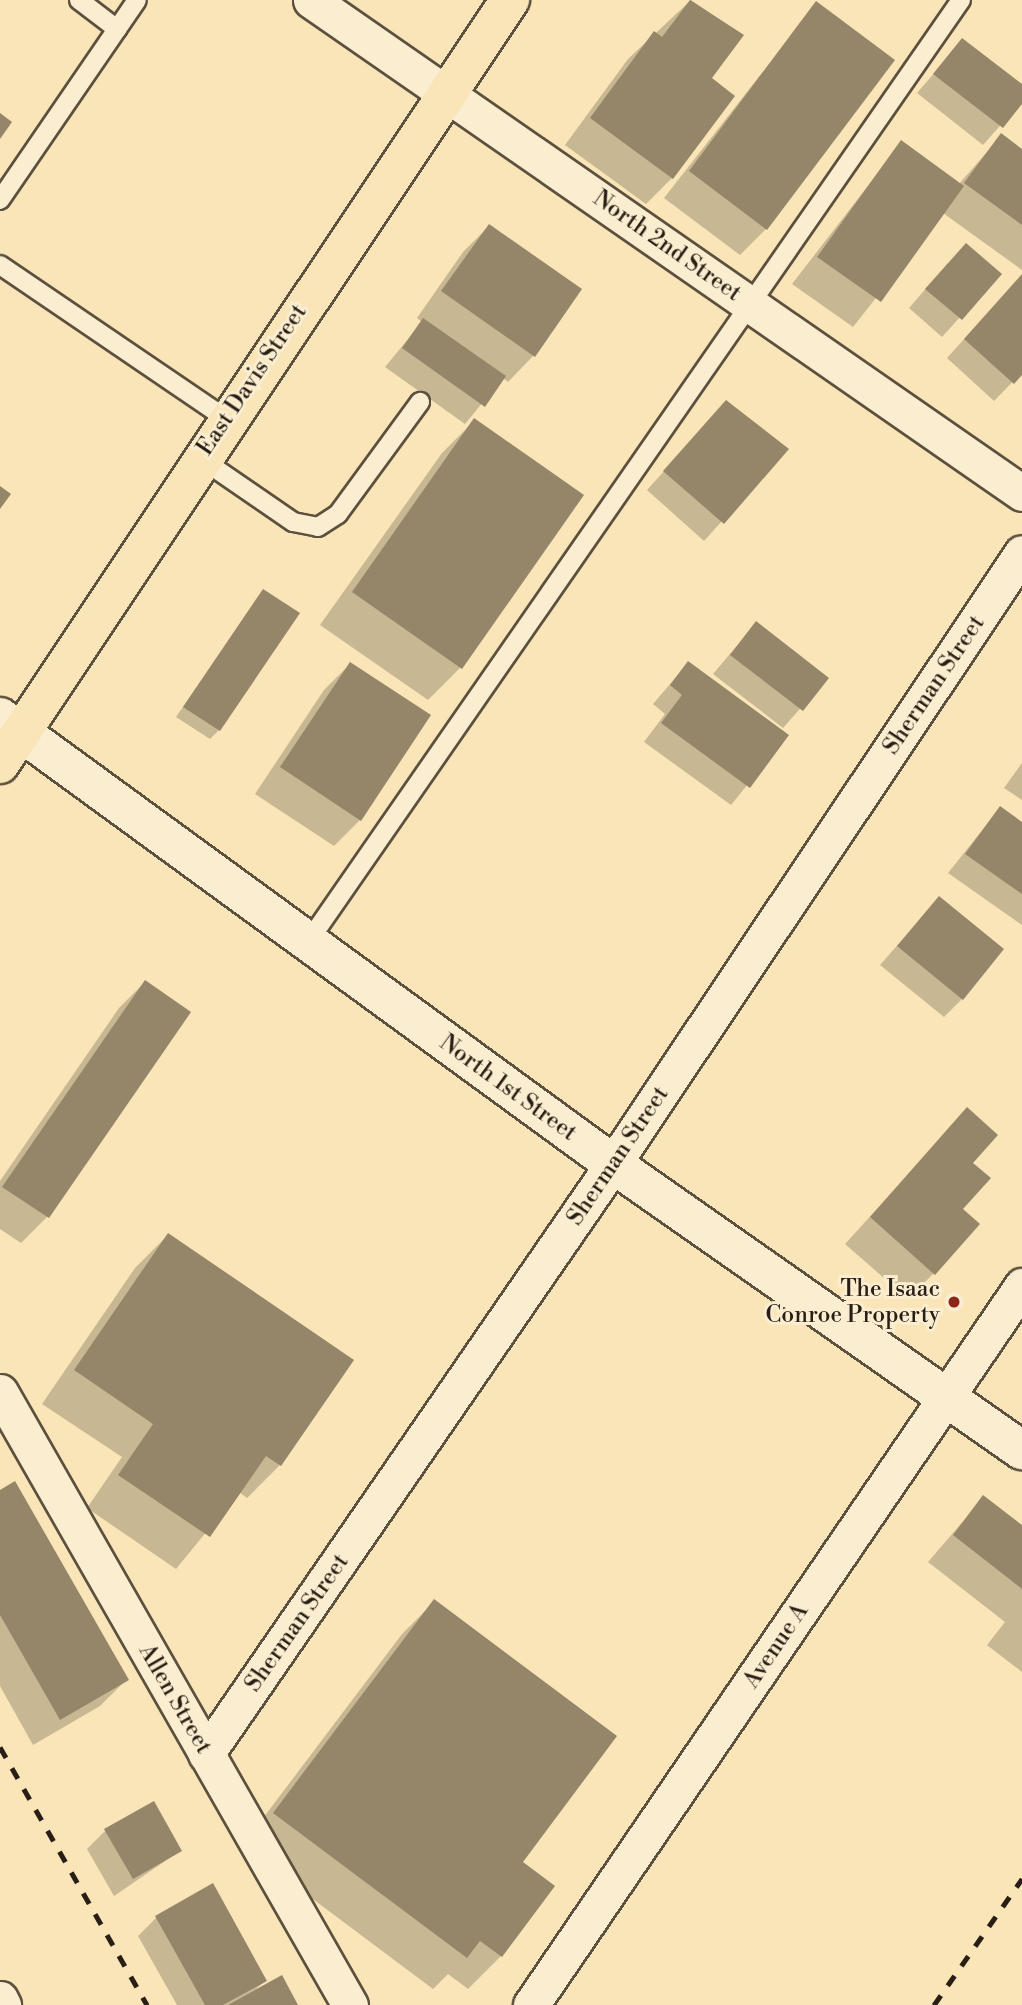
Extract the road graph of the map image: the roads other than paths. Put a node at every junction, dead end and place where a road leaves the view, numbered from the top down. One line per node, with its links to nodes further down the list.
1 (79, 0): 6 (lane)
2 (137, 0): 6 (lane)
3 (311, 0): 7 (street, North 2nd Street)
4 (510, 0): 7 (main road, East Davis Street)
5 (961, 0): 10 (lane)
6 (117, 29): 8 (lane)
7 (445, 93): 10 (street, North 2nd Street); 12 (main road, East Davis Street)
8 (0, 200)
9 (0, 265): 12 (lane)
10 (752, 305): 14 (street, North 2nd Street); 18 (lane)
11 (420, 402): 13 (lane)
12 (225, 418): 13 (main road, East Davis Street)
13 (200, 458): 16 (main road, East Davis Street)
14 (1022, 493)
15 (1022, 553): 19 (street, Sherman Street)
16 (13, 726): 17 (main road, East Davis Street); 18 (street, North 1st Street)
17 (0, 764)
18 (308, 942): 19 (street, North 1st Street)
19 (613, 1164): 22 (street, North 1st Street); 24 (street, Sherman Street)
20 (1022, 1286): 22 (street, Avenue A)
21 (0, 1392): 24 (street, Allen Street)
22 (945, 1399): 23 (street, North 1st Street); 28 (street, Avenue A)
23 (1022, 1450)
24 (206, 1754): 27 (street, Allen Street)
25 (0, 1999): 26 (street)
26 (3, 2005)
27 (350, 2005)
28 (531, 2005)

